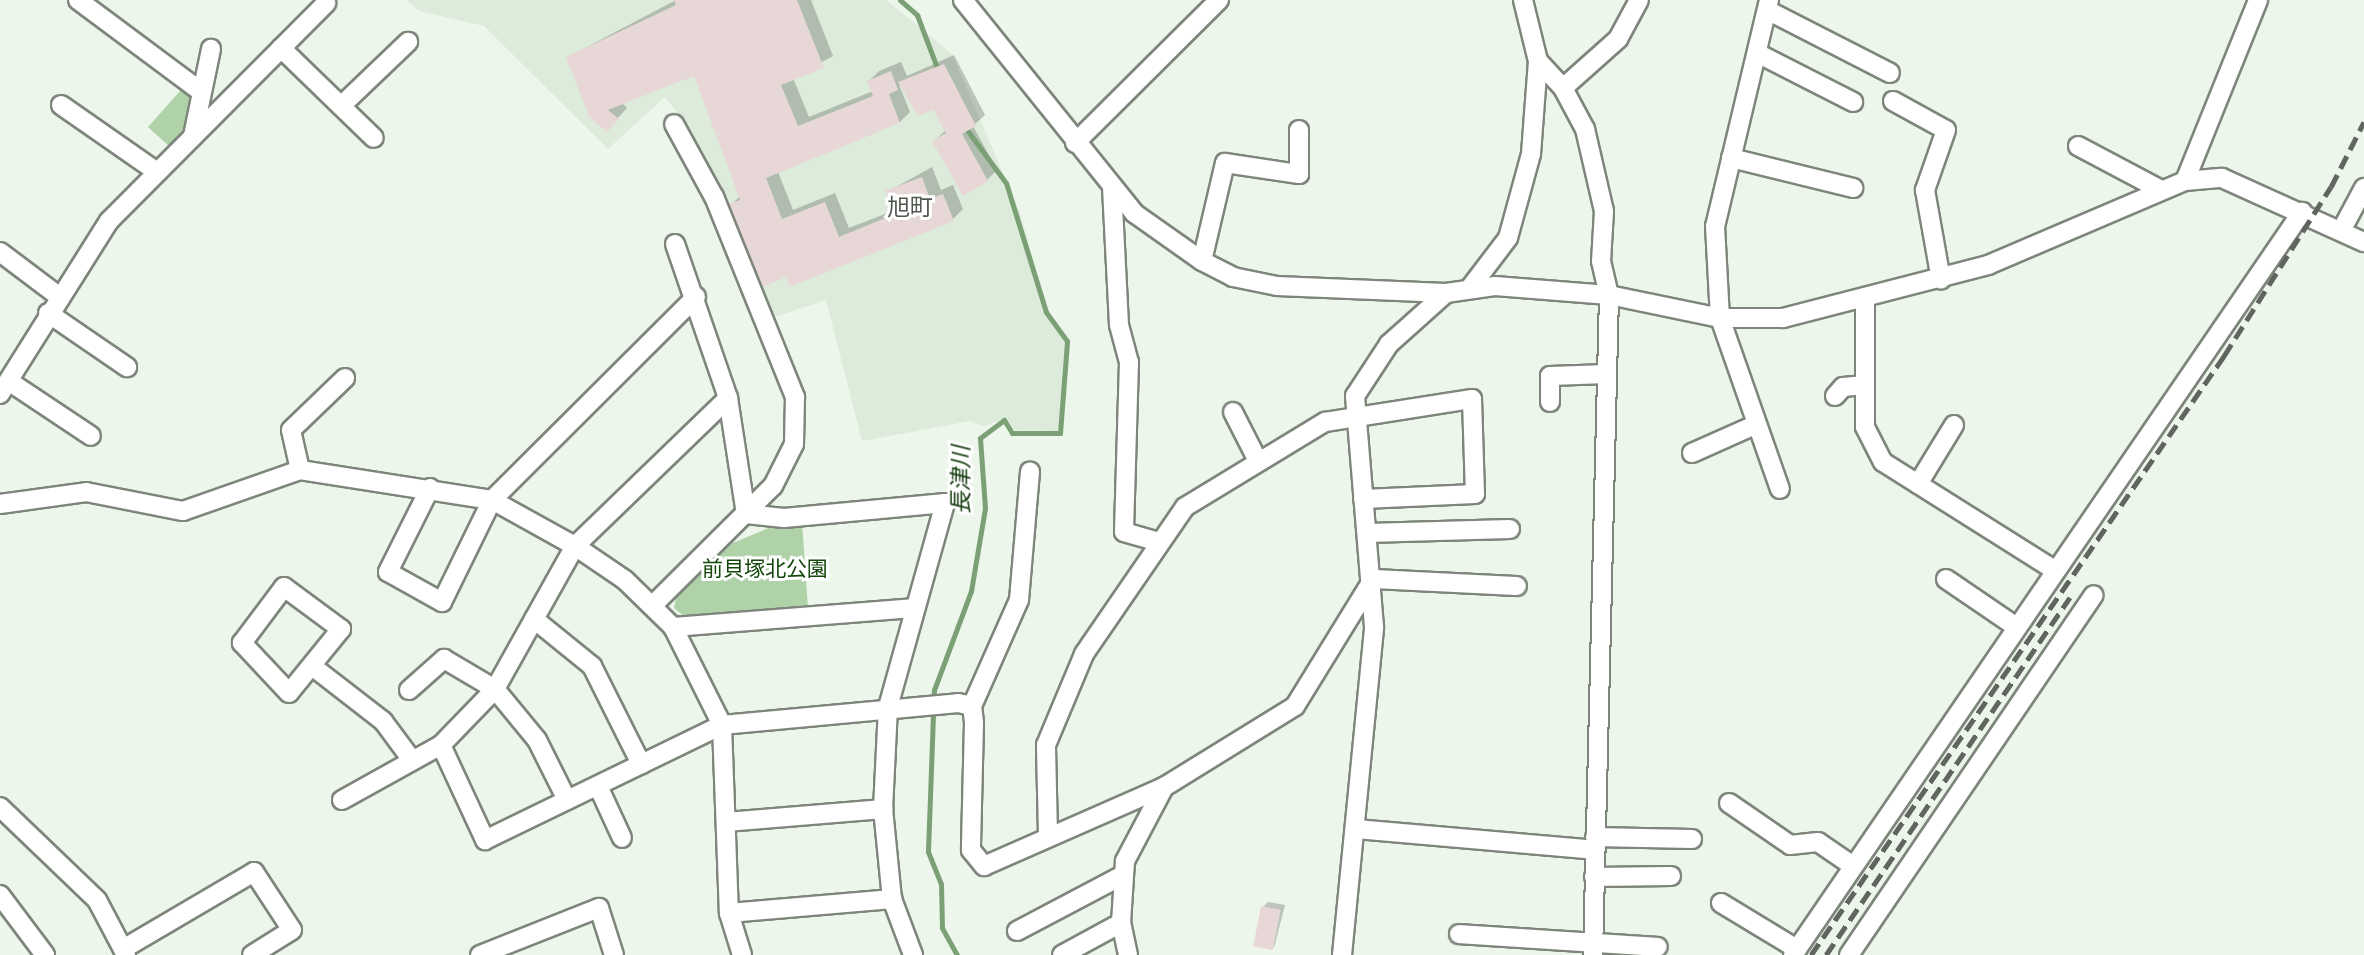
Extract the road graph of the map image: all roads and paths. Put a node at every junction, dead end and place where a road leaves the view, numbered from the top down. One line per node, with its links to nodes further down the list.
1 (78, 0): 16 (street)
2 (963, 0): 25 (street)
3 (1219, 0): 25 (street)
4 (1523, 0): 13 (street)
5 (1639, 0): 15 (street)
6 (2258, 0): 29 (street)
7 (326, 3): 10 (street)
8 (1768, 5): 12 (street); 14 (street)
9 (408, 42): 20 (street)
10 (281, 48): 20 (street); 23 (street)
11 (211, 49): 16 (street)
12 (1757, 53): 18 (street); 27 (street)
13 (1538, 61): 15 (street); 41 (street)
14 (1890, 73)
15 (1563, 88): 44 (street)
16 (201, 91): 23 (street)
17 (1893, 101): 40 (street)
18 (1853, 102)
19 (61, 105): 28 (street)
20 (341, 106): 24 (street)
21 (674, 124): 72 (street)
22 (1299, 130): 39 (street)
23 (193, 136): 28 (street)
24 (374, 138)
25 (1075, 143): 30 (street)
26 (2078, 146): 33 (street)
27 (1731, 158): 31 (street); 48 (street)
28 (158, 172): 43 (street)
29 (2185, 181): 33 (street); 34 (street)
30 (1112, 187): 39 (street); 75 (street)
31 (1853, 188)
32 (2364, 188): 35 (street)
33 (2161, 190): 40 (street)
34 (2302, 212): 35 (street); 77 (street)
35 (2341, 231): 36 (street)
36 (2364, 242)
37 (675, 244): 45 (street)
38 (0, 252): 43 (street)
39 (1202, 261): 42 (street)
40 (1941, 280): 46 (street)
41 (1470, 288): 42 (street); 44 (street)
42 (1446, 293): 58 (street)
43 (57, 295): 47 (street)
44 (1609, 295): 48 (street); 50 (street)
45 (696, 297): 55 (street); 70 (street)
46 (1865, 302): 48 (street); 52 (street)
47 (48, 313): 49 (street); 53 (street)
48 (1720, 318): 59 (street)
49 (127, 367)
50 (1607, 374): 56 (street); 108 (street)
51 (345, 378): 64 (street)
52 (1865, 386): 54 (street); 66 (street)
53 (5, 388): 61 (street)
54 (1835, 396)
55 (728, 398): 72 (street); 76 (street)
56 (1550, 402)
57 (1233, 412): 63 (street)
58 (1353, 413): 63 (street); 69 (street); 69 (street)
59 (1757, 424): 62 (street); 68 (street)
60 (1954, 425): 66 (street)
61 (91, 436)
62 (1692, 453)
63 (1258, 461): 75 (street)
64 (300, 470): 67 (street); 71 (street)
65 (1030, 471): 90 (street)
66 (1918, 484): 77 (street)
67 (430, 488): 70 (street); 70 (street)
68 (1780, 489)
69 (1363, 499): 74 (street)
70 (492, 500): 76 (street)
71 (0, 504)
72 (746, 514): 82 (street); 83 (street)
73 (1510, 529): 74 (street)
74 (1367, 533): 78 (street)
75 (1158, 542): 105 (street)
76 (575, 546): 82 (street); 84 (street)
77 (2053, 569): 85 (street)
78 (1373, 579): 80 (street); 97 (street); 104 (street)
79 (1946, 579): 85 (street)
80 (1517, 586)
81 (2094, 595): 133 (street)
82 (653, 605): 86 (street)
83 (913, 608): 86 (street); 91 (street)
84 (534, 619): 88 (street); 95 (street)
85 (2015, 626): 109 (street)
86 (673, 627): 92 (street)
87 (312, 666): 87 (street); 94 (street)
88 (495, 689): 89 (street); 93 (street); 99 (street)
89 (410, 691)
90 (972, 706): 91 (street); 105 (street)
91 (888, 707): 92 (street); 102 (street)
92 (722, 725): 95 (street); 103 (street)
93 (440, 745): 94 (street); 99 (street)
94 (412, 760): 98 (street)
95 (641, 764): 96 (street)
96 (598, 786): 99 (street); 106 (street)
97 (1164, 787): 105 (street); 110 (street)
98 (342, 800)
99 (567, 800)
100 (1729, 803): 109 (street)
101 (0, 807): 122 (street)
102 (883, 809): 103 (street); 114 (street)
103 (726, 822): 116 (street)
104 (1356, 829): 108 (street); 132 (street)
105 (1048, 835)
106 (622, 838)
107 (1692, 839): 108 (street)
108 (1594, 844): 112 (street)
109 (1853, 866): 123 (street)
110 (1122, 875): 117 (street); 118 (street)
111 (1671, 876): 112 (street)
112 (1594, 877): 121 (street)
113 (0, 895): 124 (street)
114 (892, 899): 116 (street); 129 (street)
115 (1721, 902): 123 (street)
116 (729, 913): 128 (street)
117 (1121, 923): 130 (street); 131 (street)
118 (1017, 931)
119 (1459, 934): 121 (street)
120 (1658, 947): 121 (street)
121 (1593, 950)
122 (125, 952): 125 (street)
123 (1795, 952)
124 (45, 955)
125 (253, 955)
126 (480, 955): 127 (street)
127 (614, 955)
128 (742, 955)
129 (913, 955)
130 (1062, 955)
131 (1128, 955)
132 (1342, 955)
133 (1849, 955)

